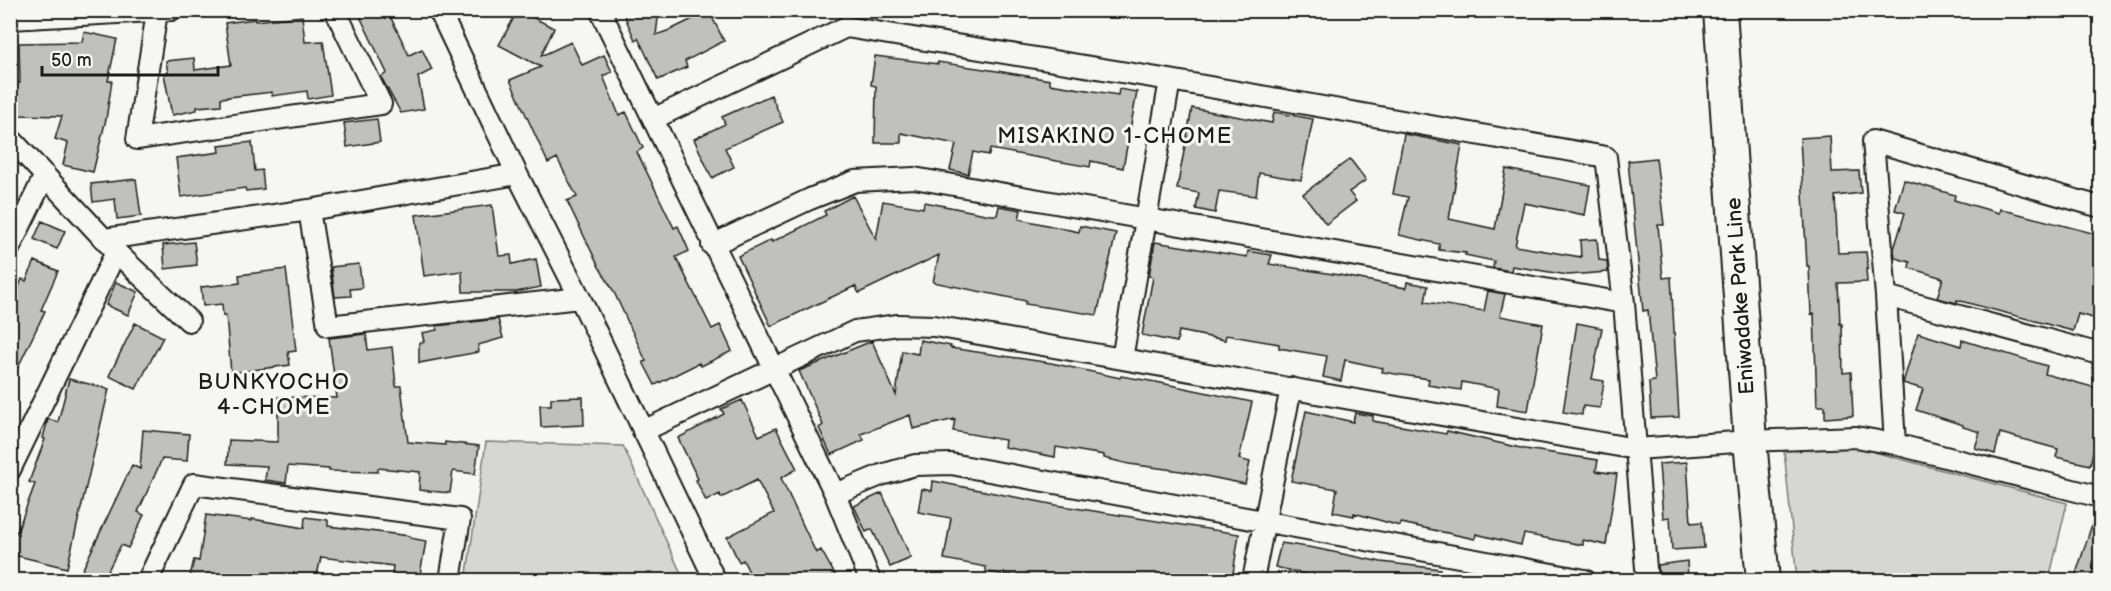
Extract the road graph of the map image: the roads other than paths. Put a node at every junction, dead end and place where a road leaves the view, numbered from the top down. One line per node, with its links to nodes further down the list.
1 (335, 10): 4 (street)
2 (439, 10): 10 (street)
3 (600, 10): 8 (street)
4 (164, 11): 5 (street)
5 (10, 19)
6 (1721, 20): 27 (main road, Eniwadake Park Line)
7 (1170, 80): 8 (street); 14 (street); 20 (street)
8 (653, 119): 16 (street)
9 (10, 138): 11 (street)
10 (517, 174): 13 (street); 19 (street)
11 (45, 175): 15 (street); 17 (street)
12 (2100, 207): 18 (street)
13 (309, 210): 15 (street); 19 (street)
14 (1145, 220): 16 (street); 20 (street); 23 (street)
15 (110, 245): 21 (street); 30 (street)
16 (712, 245): 24 (street)
17 (10, 247)
18 (1886, 296): 22 (street); 28 (street)
19 (580, 298): 26 (street)
20 (1624, 303): 29 (street)
21 (189, 321)
22 (2100, 354)
23 (1122, 359): 24 (street); 25 (street)
24 (773, 369): 26 (street); 31 (street)
25 (1291, 388): 29 (street); 33 (street)
26 (643, 431): 36 (street)
27 (1750, 441): 28 (street); 29 (street); 41 (main road, Eniwadake Park Line)
28 (1894, 444): 32 (street)
29 (1635, 449): 40 (street)
30 (10, 470)
31 (835, 494): 33 (street); 37 (street)
32 (2100, 497)
33 (1264, 521): 38 (street); 39 (street)
34 (148, 580): 35 (street)
35 (450, 580)
36 (715, 580)
37 (870, 580)
38 (1253, 580)
39 (1585, 580)
40 (1647, 580)
41 (1763, 580)

